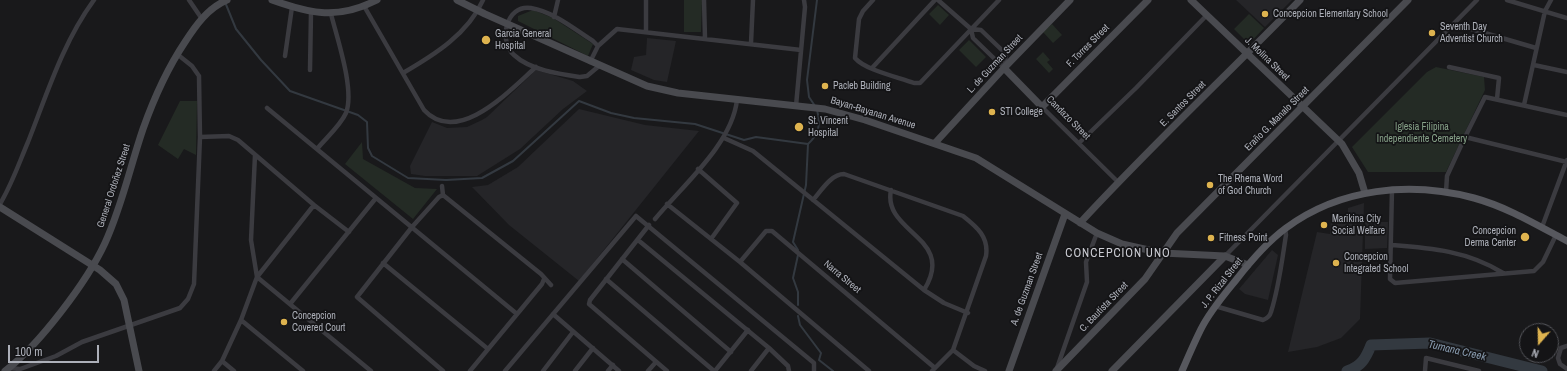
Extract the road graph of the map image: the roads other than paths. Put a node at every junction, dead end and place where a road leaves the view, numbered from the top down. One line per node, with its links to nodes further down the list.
1 (94, 0): 84 (street)
2 (189, 0): 34 (street)
3 (272, 0): 26 (street)
4 (377, 0): 25 (street)
5 (458, 0): 27 (street, Bayan-Bayanan Avenue)
6 (483, 0): 27 (street)
7 (558, 0): 32 (street)
8 (646, 0): 38 (street)
9 (704, 0): 39 (street)
10 (753, 0): 40 (street)
11 (804, 0): 43 (street)
12 (935, 0): 52 (street)
13 (938, 0): 37 (street)
14 (999, 0): 37 (street)
15 (1070, 0): 53 (street, L. de Guzman Street)
16 (1148, 0): 61 (street, F. Torres Street)
17 (1192, 0): 31 (street, J. Molina Street)
18 (1300, 0): 44 (street, E. Santos Street)
19 (1408, 0): 62 (street, Eraño G. Manalo Street)
20 (1477, 0): 36 (street)
21 (1507, 0): 28 (street)
22 (1550, 0): 28 (street)
23 (225, 1): 34 (street, General Ordoñez Street)
24 (869, 1): 52 (street)
25 (364, 6): 30 (street); 56 (street)
26 (292, 7): 29 (street); 46 (street)
27 (478, 11): 35 (street, Bayan-Bayanan Avenue); 56 (street)
28 (1545, 11): 33 (street); 42 (street)
29 (311, 12): 30 (street); 54 (street)
30 (331, 14): 71 (street)
31 (1207, 15): 44 (street, J. Molina Street); 70 (street)
32 (554, 17): 35 (street); 41 (street)
33 (1567, 18)
34 (202, 19): 45 (street, General Ordoñez Street)
35 (507, 24): 47 (street, Bayan-Bayanan Avenue); 50 (street)
36 (1454, 24): 42 (street); 68 (street)
37 (972, 29): 52 (street); 53 (street); 53 (street)
38 (646, 32): 39 (street); 41 (street)
39 (705, 38): 40 (street)
40 (751, 43): 43 (street)
41 (598, 46): 47 (street)
42 (1536, 48): 48 (street)
43 (801, 50): 60 (street)
44 (1248, 53): 62 (street, J. Molina Street); 75 (street, E. Santos Street)
45 (177, 54): 66 (street); 108 (street, General Ordoñez Street)
46 (285, 56)
47 (590, 62): 49 (street, Bayan-Bayanan Avenue)
48 (1534, 65): 55 (street); 59 (street)
49 (599, 66): 50 (street); 58 (street, Bayan-Bayanan Avenue)
50 (536, 67): 56 (street)
51 (1449, 67): 57 (street)
52 (872, 68)
53 (1004, 68): 61 (street, Candazo Street); 69 (street, L. de Guzman Street)
54 (310, 70)
55 (1567, 72)
56 (403, 73)
57 (1497, 99): 59 (street); 67 (street)
58 (736, 100): 60 (street, Bayan-Bayanan Avenue); 65 (street)
59 (1524, 105): 64 (street)
60 (796, 106): 69 (street, Bayan-Bayanan Avenue)
61 (1042, 106): 70 (street, Candazo Street)
62 (1303, 107): 68 (street, J. Molina Street); 102 (street, Eraño G. Manalo Street)
63 (267, 108): 71 (street)
64 (1567, 115)
65 (726, 135): 74 (street); 83 (street)
66 (200, 137): 72 (street); 121 (street)
67 (1464, 137): 73 (street); 79 (street)
68 (1338, 141): 80 (street, J. Molina Street); 103 (street)
69 (935, 143): 88 (street, Bayan-Bayanan Avenue)
70 (1079, 143): 75 (street, Candazo Street)
71 (317, 149): 82 (street)
72 (255, 155): 86 (street); 110 (street)
73 (1567, 161): 93 (street)
74 (698, 169): 85 (street); 98 (street)
75 (1118, 182): 90 (street, E. Santos Street)
76 (442, 186): 81 (street)
77 (1392, 189): 79 (main road, J. P. Rizal Street); 80 (main road, J. P. Rizal Street); 101 (street)
78 (891, 190): 83 (street); 114 (street); 117 (street)
79 (1446, 192): 93 (main road, J. P. Rizal Street)
80 (1365, 193): 94 (main road, J. P. Rizal Street)
81 (443, 195): 92 (street); 111 (street)
82 (376, 198): 92 (street); 95 (street)
83 (813, 200): 114 (street)
84 (0, 204)
85 (667, 204): 89 (street); 98 (street)
86 (314, 205): 95 (street); 110 (street)
87 (0, 207): 108 (street)
88 (1065, 214): 90 (street, Bayan-Bayanan Avenue); 156 (street, A. de Guzman Street)
89 (655, 218)
90 (1080, 223): 96 (street, Bayan-Bayanan Avenue)
91 (650, 226): 99 (street); 119 (street); 153 (street)
92 (412, 227): 106 (street); 118 (street)
93 (1542, 227): 97 (main road, J. P. Rizal Street)
94 (1285, 228): 107 (main road, J. P. Rizal Street); 116 (street)
95 (349, 232): 115 (street)
96 (1097, 233): 102 (street, Bayan-Bayanan Avenue); 157 (street)
97 (1556, 235): 100 (main road, J. P. Rizal Street); 109 (street)
98 (711, 239): 105 (street)
99 (638, 240): 104 (street); 122 (street)
100 (1567, 241)
101 (1392, 245): 109 (street); 109 (street)
102 (1162, 253): 103 (street, Bayan-Bayanan Avenue); 157 (street, C. Bautista Street)
103 (1225, 256): 107 (street, Bayan-Bayanan Avenue); 158 (street)
104 (622, 260): 112 (street); 129 (street)
105 (740, 262): 133 (street, Narra Street); 154 (street)
106 (383, 263): 127 (street); 142 (street)
107 (1248, 265): 116 (main road, J. P. Rizal Street)
108 (93, 266): 121 (street); 135 (street, General Ordoñez Street)
109 (1503, 273)
110 (256, 277): 115 (street); 120 (street)
111 (544, 279): 113 (street); 118 (street)
112 (606, 279): 131 (street); 151 (street)
113 (551, 285)
114 (924, 290): 117 (street)
115 (290, 304): 141 (street)
116 (1215, 306): 159 (main road, J. P. Rizal Street)
117 (968, 313): 128 (street)
118 (518, 314): 127 (street)
119 (553, 314): 123 (street); 144 (street)
120 (241, 320): 130 (street); 140 (street)
121 (130, 326): 135 (street); 137 (street)
122 (748, 330): 126 (street); 129 (street)
123 (573, 332): 125 (street); 145 (street)
124 (1567, 346): 134 (street)
125 (593, 348): 132 (street); 146 (street)
126 (769, 348): 136 (street); 152 (street)
127 (488, 349): 143 (street)
128 (953, 350): 133 (street); 155 (street)
129 (731, 352): 151 (street)
130 (222, 361): 138 (street); 139 (street)
131 (656, 362): 149 (street); 150 (street)
132 (613, 365): 147 (street); 148 (street)
133 (933, 369)
134 (1567, 369)
135 (7, 370)
136 (789, 370)
137 (139, 371)
138 (214, 371)
139 (234, 371)
140 (303, 371)
141 (371, 371)
142 (443, 371)
143 (470, 371)
144 (505, 371)
145 (543, 371)
146 (575, 371)
147 (608, 371)
148 (619, 371)
149 (648, 371)
150 (667, 371)
151 (715, 371)
152 (751, 371)
153 (814, 371)
154 (869, 371)
155 (985, 371)
156 (1009, 371)
157 (1056, 371)
158 (1112, 371)
159 (1182, 371)
160 (1425, 371): 161 (street)
161 (1479, 371)

